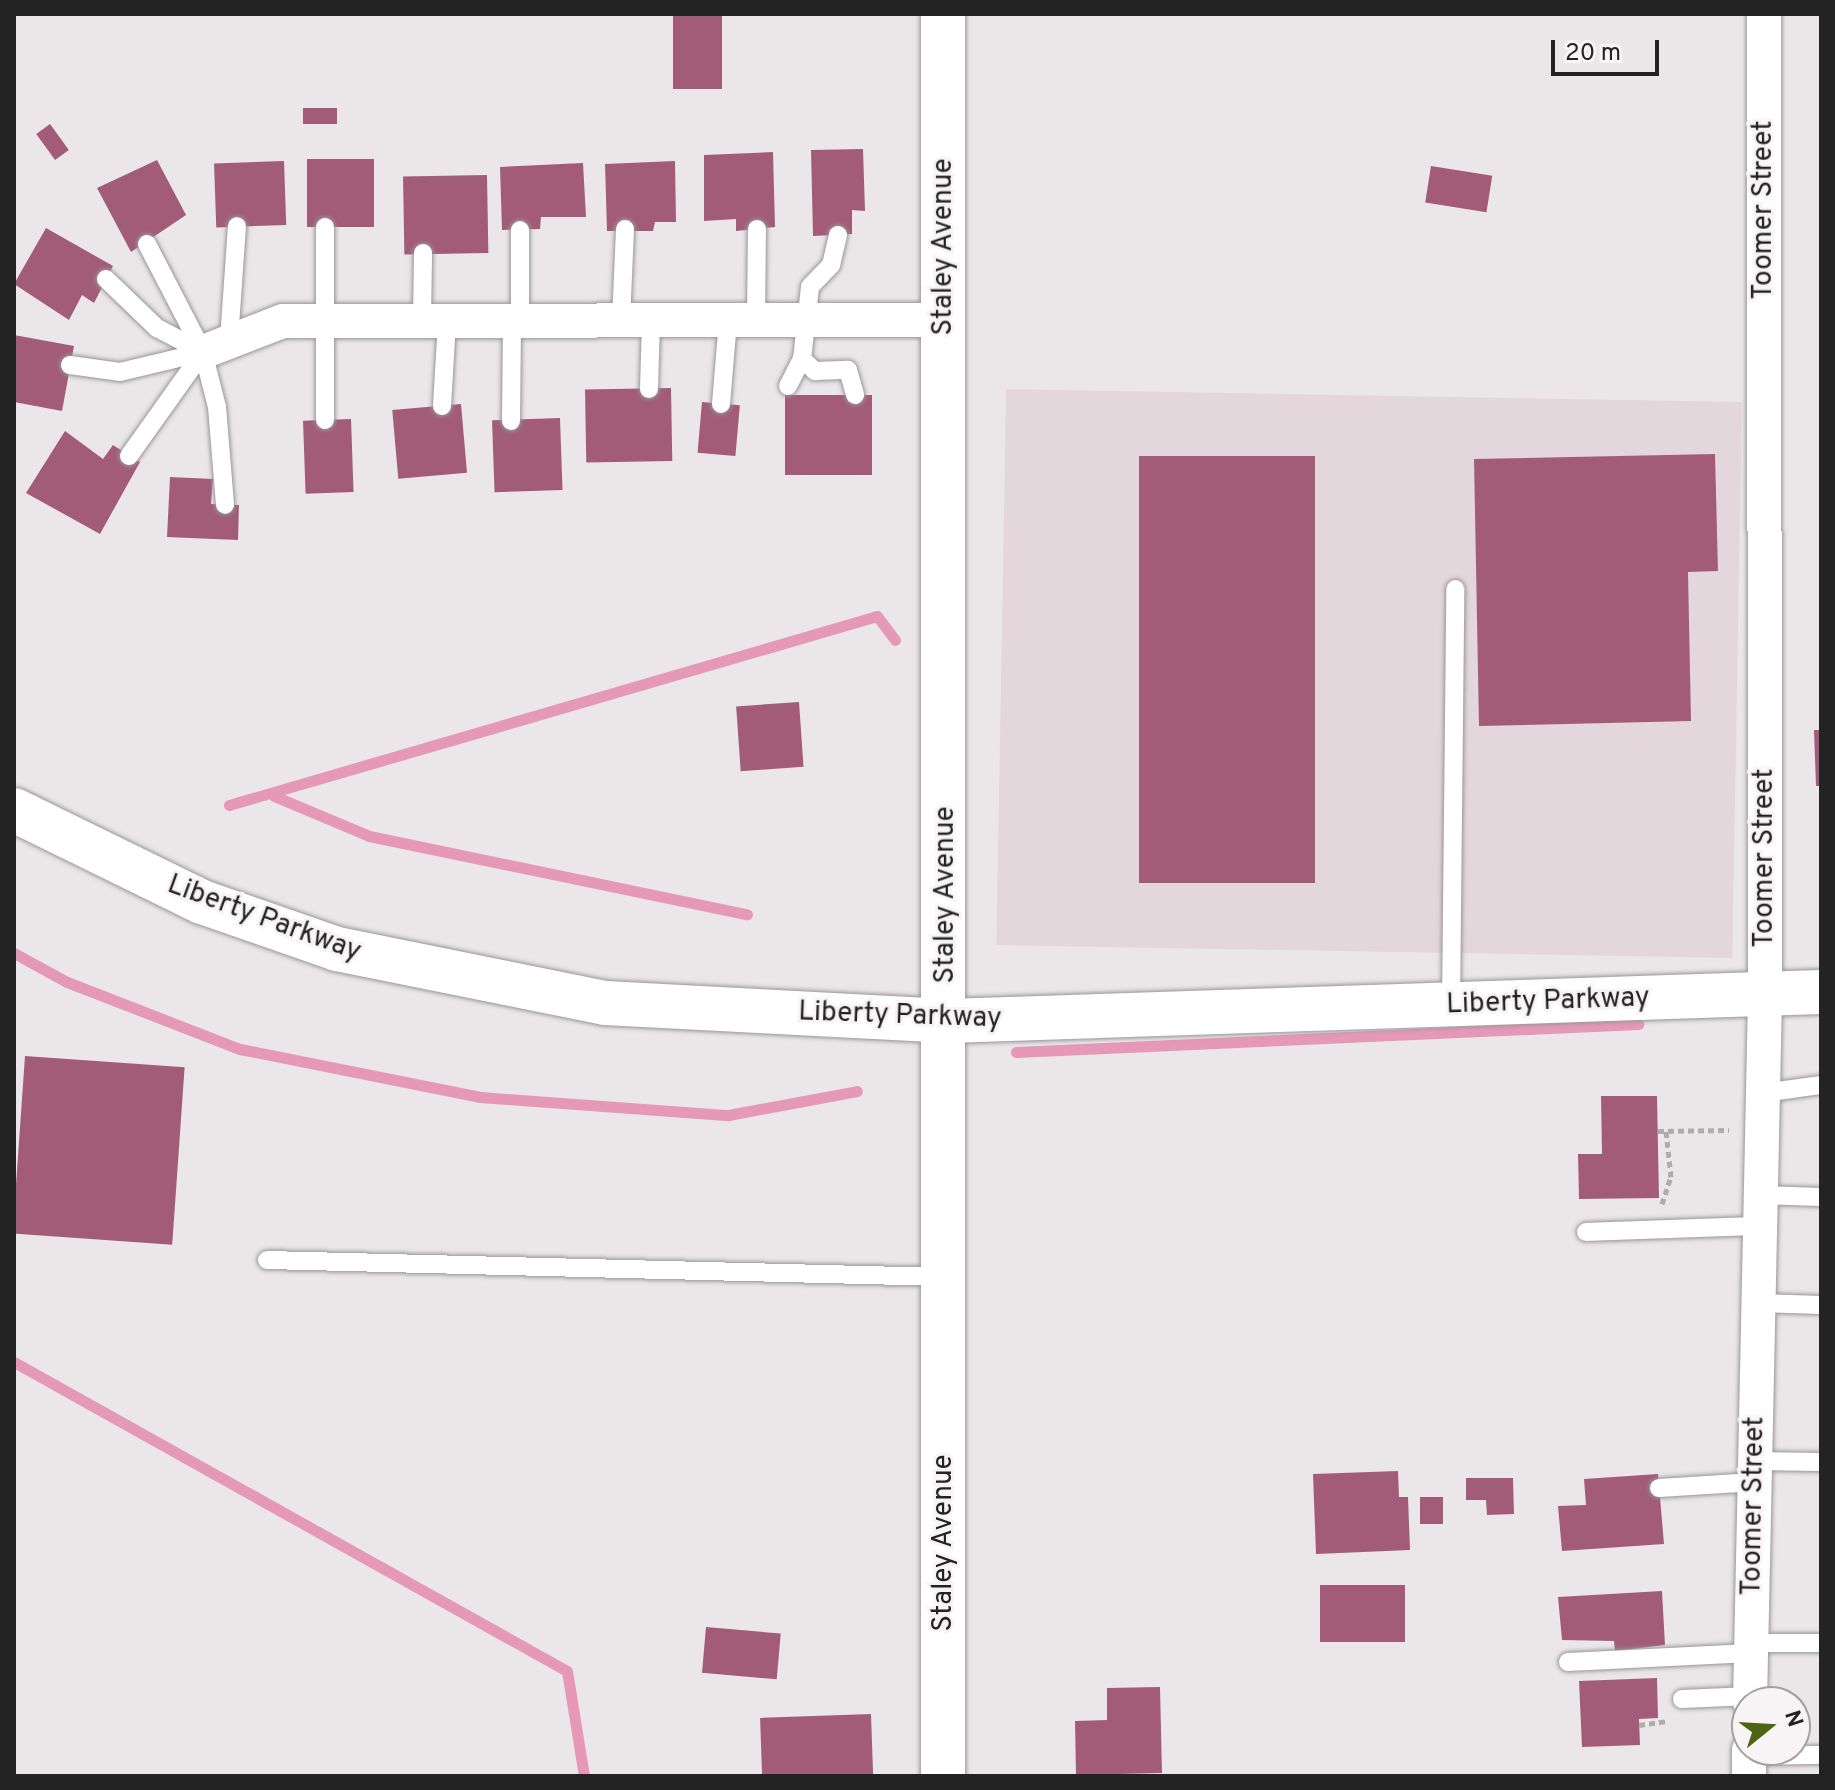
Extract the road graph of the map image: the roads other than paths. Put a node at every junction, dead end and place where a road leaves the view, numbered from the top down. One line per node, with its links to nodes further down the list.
1 (943, 14): 15 (street, Staley Avenue)
2 (1764, 14): 34 (street, Toomer Street)
3 (237, 226): 19 (lane)
4 (325, 227): 16 (lane)
5 (625, 229): 13 (lane)
6 (757, 229): 14 (lane)
7 (520, 230): 12 (lane)
8 (838, 235): 18 (lane)
9 (147, 244): 19 (lane)
10 (423, 253): 17 (lane)
11 (106, 279): 19 (lane)
12 (516, 320): 13 (street); 17 (street); 28 (lane)
13 (636, 320): 14 (street); 23 (lane)
14 (742, 320): 18 (street); 25 (lane)
15 (944, 320): 18 (street); 36 (street, Staley Avenue)
16 (326, 321): 17 (street); 19 (street); 27 (lane)
17 (434, 321): 26 (lane)
18 (801, 321): 20 (lane)
19 (216, 346): 21 (lane); 29 (lane); 30 (lane)
20 (802, 359): 22 (lane); 24 (lane)
21 (70, 365)
22 (788, 386)
23 (649, 389)
24 (855, 395)
25 (721, 404)
26 (442, 406)
27 (325, 420)
28 (511, 421)
29 (129, 456)
30 (225, 505)
31 (1455, 589): 35 (lane)
32 (14, 810): 36 (street, Liberty Parkway)
33 (1821, 992): 34 (street, Liberty Parkway)
34 (1765, 995): 35 (street, Liberty Parkway); 38 (street, Toomer Street)
35 (1451, 1005): 36 (street, Liberty Parkway)
36 (947, 1021): 43 (street, Staley Avenue)
37 (1821, 1085): 38 (lane)
38 (1763, 1093): 40 (street, Toomer Street)
39 (1821, 1197): 40 (lane)
40 (1761, 1210): 41 (lane); 44 (street, Toomer Street)
41 (1586, 1232)
42 (267, 1260): 43 (lane)
43 (946, 1277): 55 (street, Staley Avenue)
44 (1759, 1303): 45 (lane); 47 (street, Toomer Street)
45 (1821, 1305)
46 (1820, 1460): 47 (lane)
47 (1755, 1472): 48 (lane); 50 (street, Toomer Street)
48 (1659, 1488)
49 (1821, 1643): 50 (lane)
50 (1751, 1648): 51 (lane); 52 (street, Toomer Street)
51 (1568, 1662)
52 (1750, 1686)
53 (1682, 1699): 54 (lane)
54 (1731, 1699)
55 (943, 1776)

